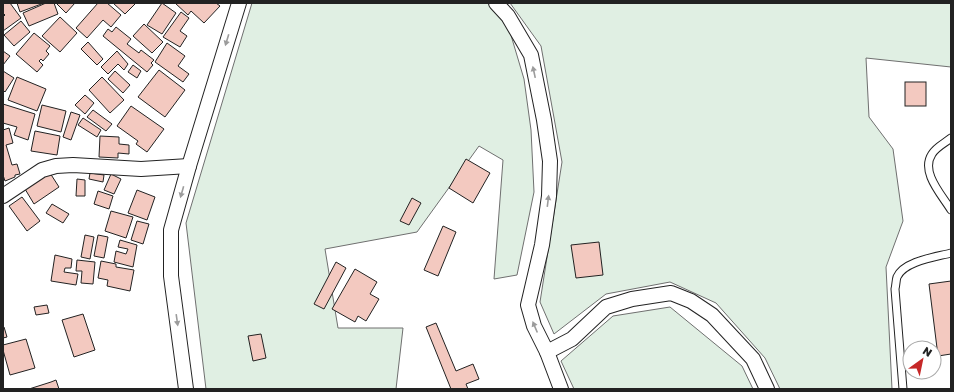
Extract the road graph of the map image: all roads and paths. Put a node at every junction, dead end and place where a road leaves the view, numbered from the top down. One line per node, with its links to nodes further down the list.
1 (239, 3): 4 (street, one-way to 4)
2 (496, 3): 8 (street, one-way to 2)
3 (951, 138): 6 (lane)
4 (189, 166): 5 (street); 9 (street, one-way to 9)
5 (3, 196)
6 (951, 210)
7 (951, 253): 12 (lane)
8 (548, 352): 10 (street); 11 (street)
9 (186, 389)
10 (561, 389)
11 (767, 389)
12 (903, 389)

